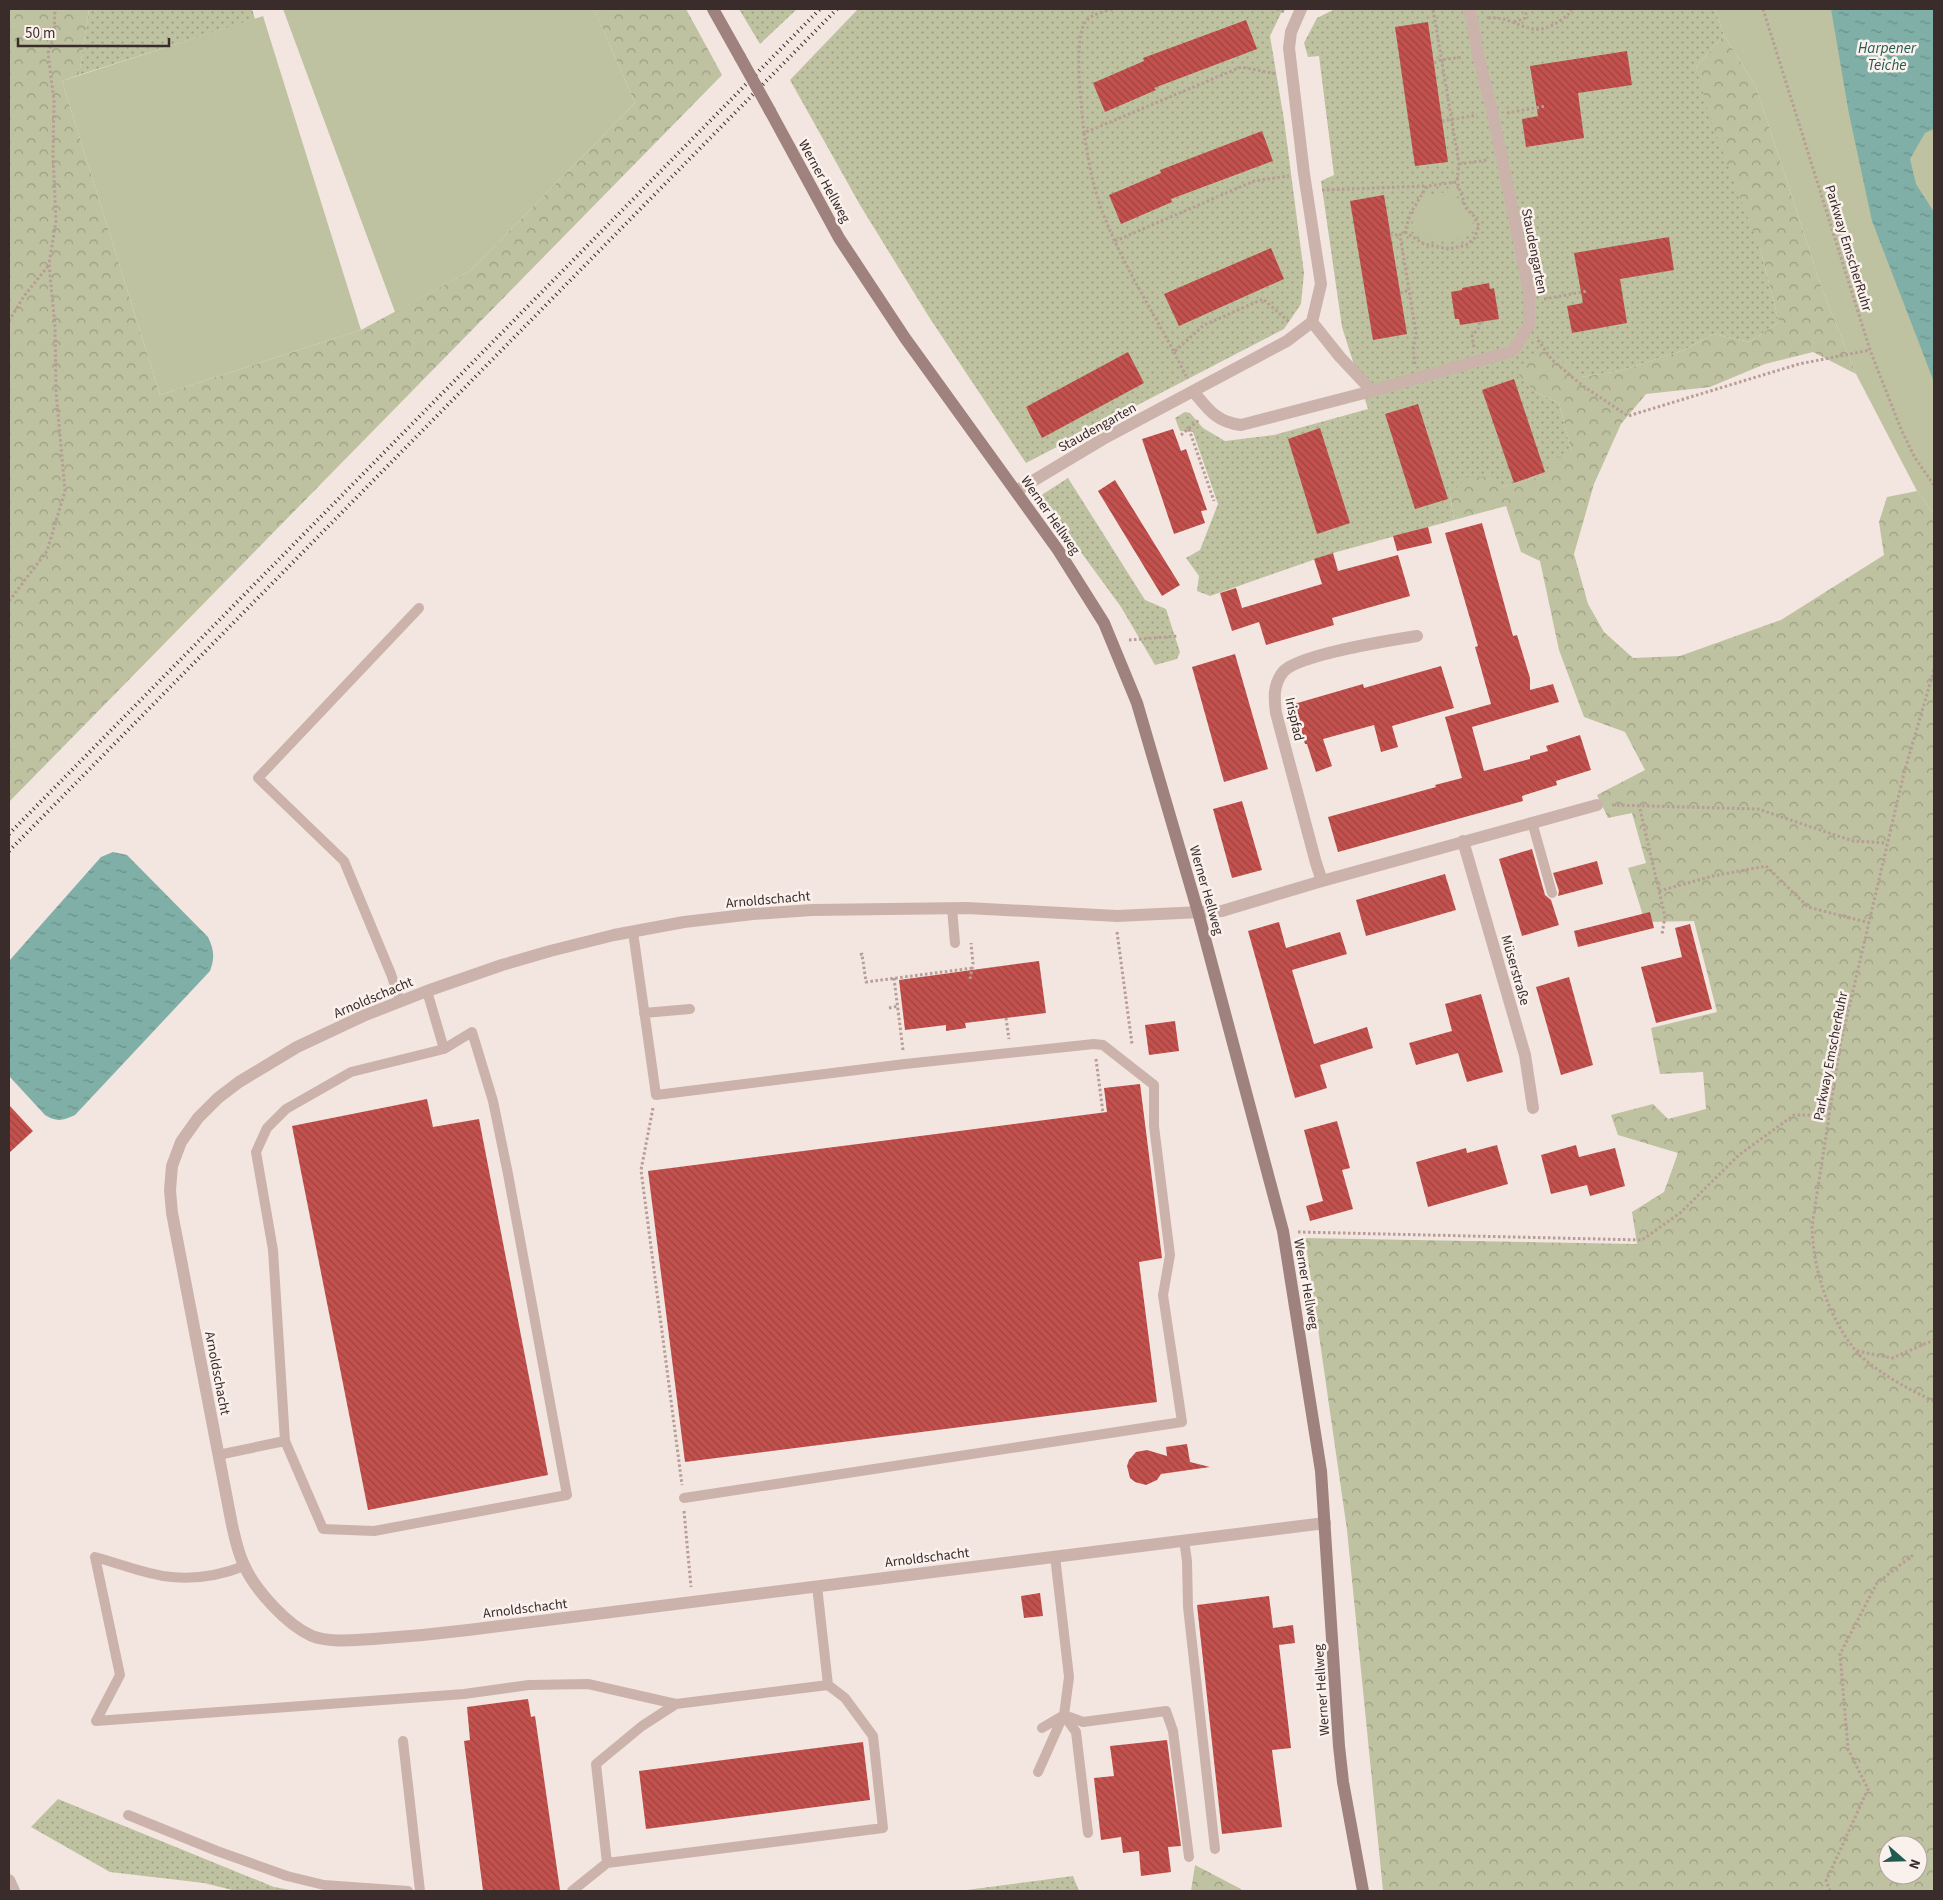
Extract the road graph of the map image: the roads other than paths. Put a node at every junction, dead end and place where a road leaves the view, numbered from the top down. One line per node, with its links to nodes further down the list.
1 (713, 9): 7 (main road, Werner Hellweg, bridge)
2 (1301, 9): 4 (street)
3 (1470, 14): 6 (street, Staudengarten)
4 (1312, 322): 5 (street, Staudengarten); 6 (street)
5 (1193, 391): 6 (street, Staudengarten); 7 (street, Staudengarten)
6 (1372, 391)
7 (1016, 491): 16 (main road, Werner Hellweg)
8 (419, 608): 20 (lane)
9 (1417, 636): 13 (street, Irispfad)
10 (1597, 805): 11 (street)
11 (1532, 822): 12 (street); 14 (lane)
12 (1464, 841): 13 (street); 24 (street, Müserstraße)
13 (1322, 881): 16 (street)
14 (1552, 893)
15 (952, 908): 16 (street, Arnoldschacht); 17 (street, Arnoldschacht); 18 (lane)
16 (1198, 912): 28 (main road, Werner Hellweg)
17 (632, 932): 19 (street, Arnoldschacht); 22 (lane)
18 (955, 943)
19 (427, 991): 20 (street, Arnoldschacht); 23 (lane)
20 (400, 1000): 26 (street, Arnoldschacht)
21 (690, 1009): 22 (lane)
22 (644, 1013): 27 (lane)
23 (444, 1049): 25 (lane); 25 (lane)
24 (1533, 1108)
25 (286, 1441): 26 (lane)
26 (218, 1455): 31 (street, Arnoldschacht)
27 (684, 1498)
28 (1325, 1523): 29 (street, Arnoldschacht); 49 (main road, Werner Hellweg)
29 (1184, 1540): 30 (street, Arnoldschacht); 41 (lane)
30 (1055, 1556): 32 (street, Arnoldschacht); 35 (lane)
31 (244, 1566): 32 (street, Arnoldschacht); 34 (lane)
32 (817, 1586): 33 (lane)
33 (828, 1685): 34 (lane); 43 (lane)
34 (676, 1704): 43 (lane)
35 (1064, 1715): 36 (lane); 38 (lane); 40 (lane); 42 (lane)
36 (1042, 1728)
37 (403, 1741): 47 (lane)
38 (1038, 1772)
39 (128, 1815): 46 (lane)
40 (1088, 1833)
41 (1215, 1849)
42 (1189, 1857)
43 (607, 1864): 48 (lane)
44 (9, 1880): 45 (street)
45 (14, 1891)
46 (408, 1891)
47 (420, 1891)
48 (572, 1891)
49 (1363, 1891)

